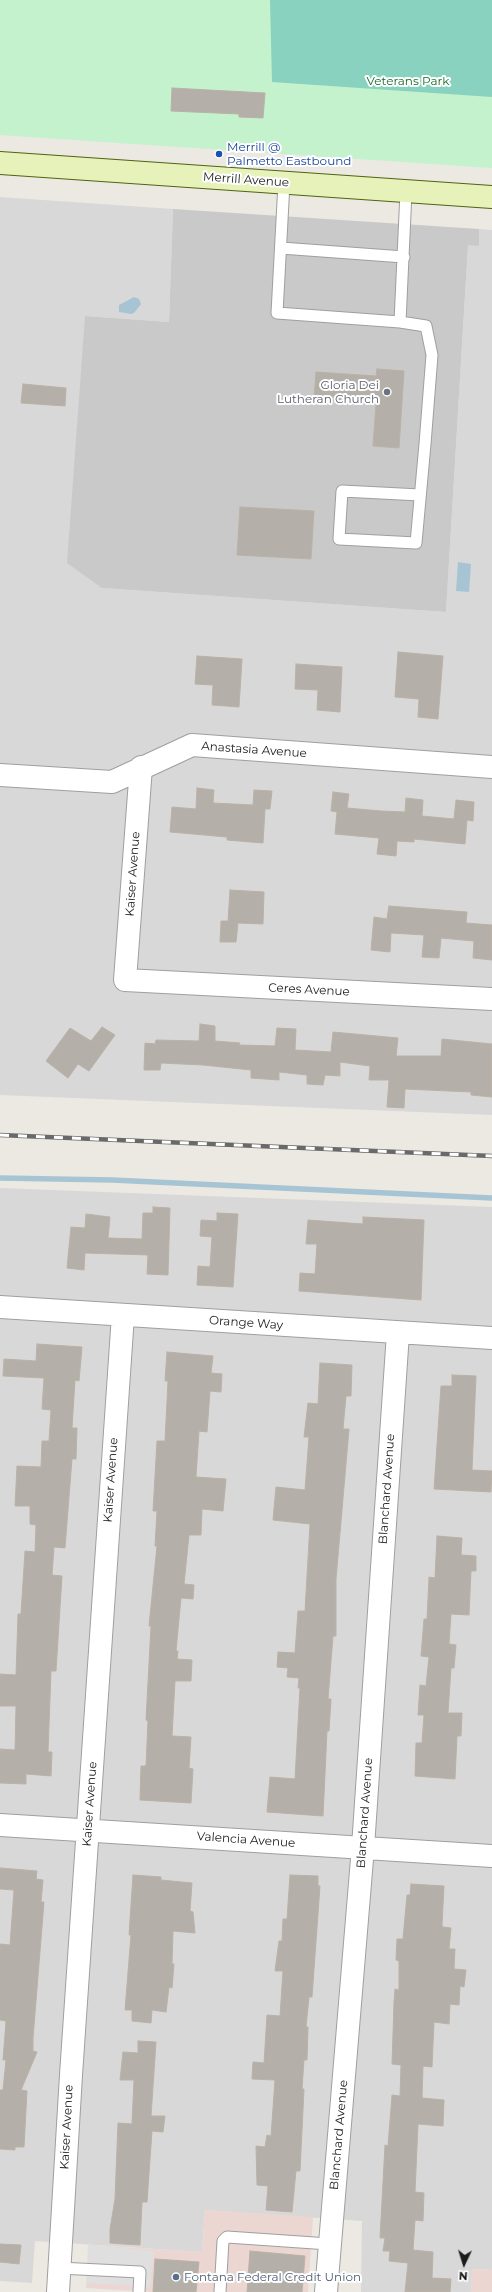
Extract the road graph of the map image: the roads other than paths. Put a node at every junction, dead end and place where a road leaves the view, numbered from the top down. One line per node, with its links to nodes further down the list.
1 (0, 163): 2 (main road, Merrill Avenue)
2 (284, 183): 3 (main road, Merrill Avenue); 5 (lane)
3 (406, 192): 4 (main road, Merrill Avenue); 6 (lane)
4 (492, 197)
5 (281, 248): 6 (lane); 7 (lane)
6 (404, 257): 7 (lane)
7 (400, 322): 8 (lane)
8 (420, 495): 8 (lane)
9 (492, 767): 10 (street, Anastasia Avenue)
10 (141, 768): 11 (street, Anastasia Avenue); 12 (street, Kaiser Avenue)
11 (0, 775)
12 (125, 980): 13 (street, Ceres Avenue)
13 (492, 1000)
14 (0, 1307): 15 (street, Orange Way)
15 (123, 1315): 16 (street, Orange Way); 19 (street, Kaiser Avenue)
16 (398, 1332): 17 (street, Orange Way); 20 (street, Blanchard Avenue)
17 (492, 1338)
18 (0, 1825): 19 (street, Valencia Avenue)
19 (88, 1829): 20 (street, Valencia Avenue); 23 (street, Kaiser Avenue)
20 (363, 1847): 21 (street, Valencia Avenue); 22 (street, Blanchard Avenue)
21 (492, 1856)
22 (330, 2244): 26 (lane); 27 (street, Blanchard Avenue)
23 (59, 2268): 24 (street, Kaiser Avenue); 25 (lane)
24 (58, 2292)
25 (139, 2292)
26 (220, 2292)
27 (326, 2292)

